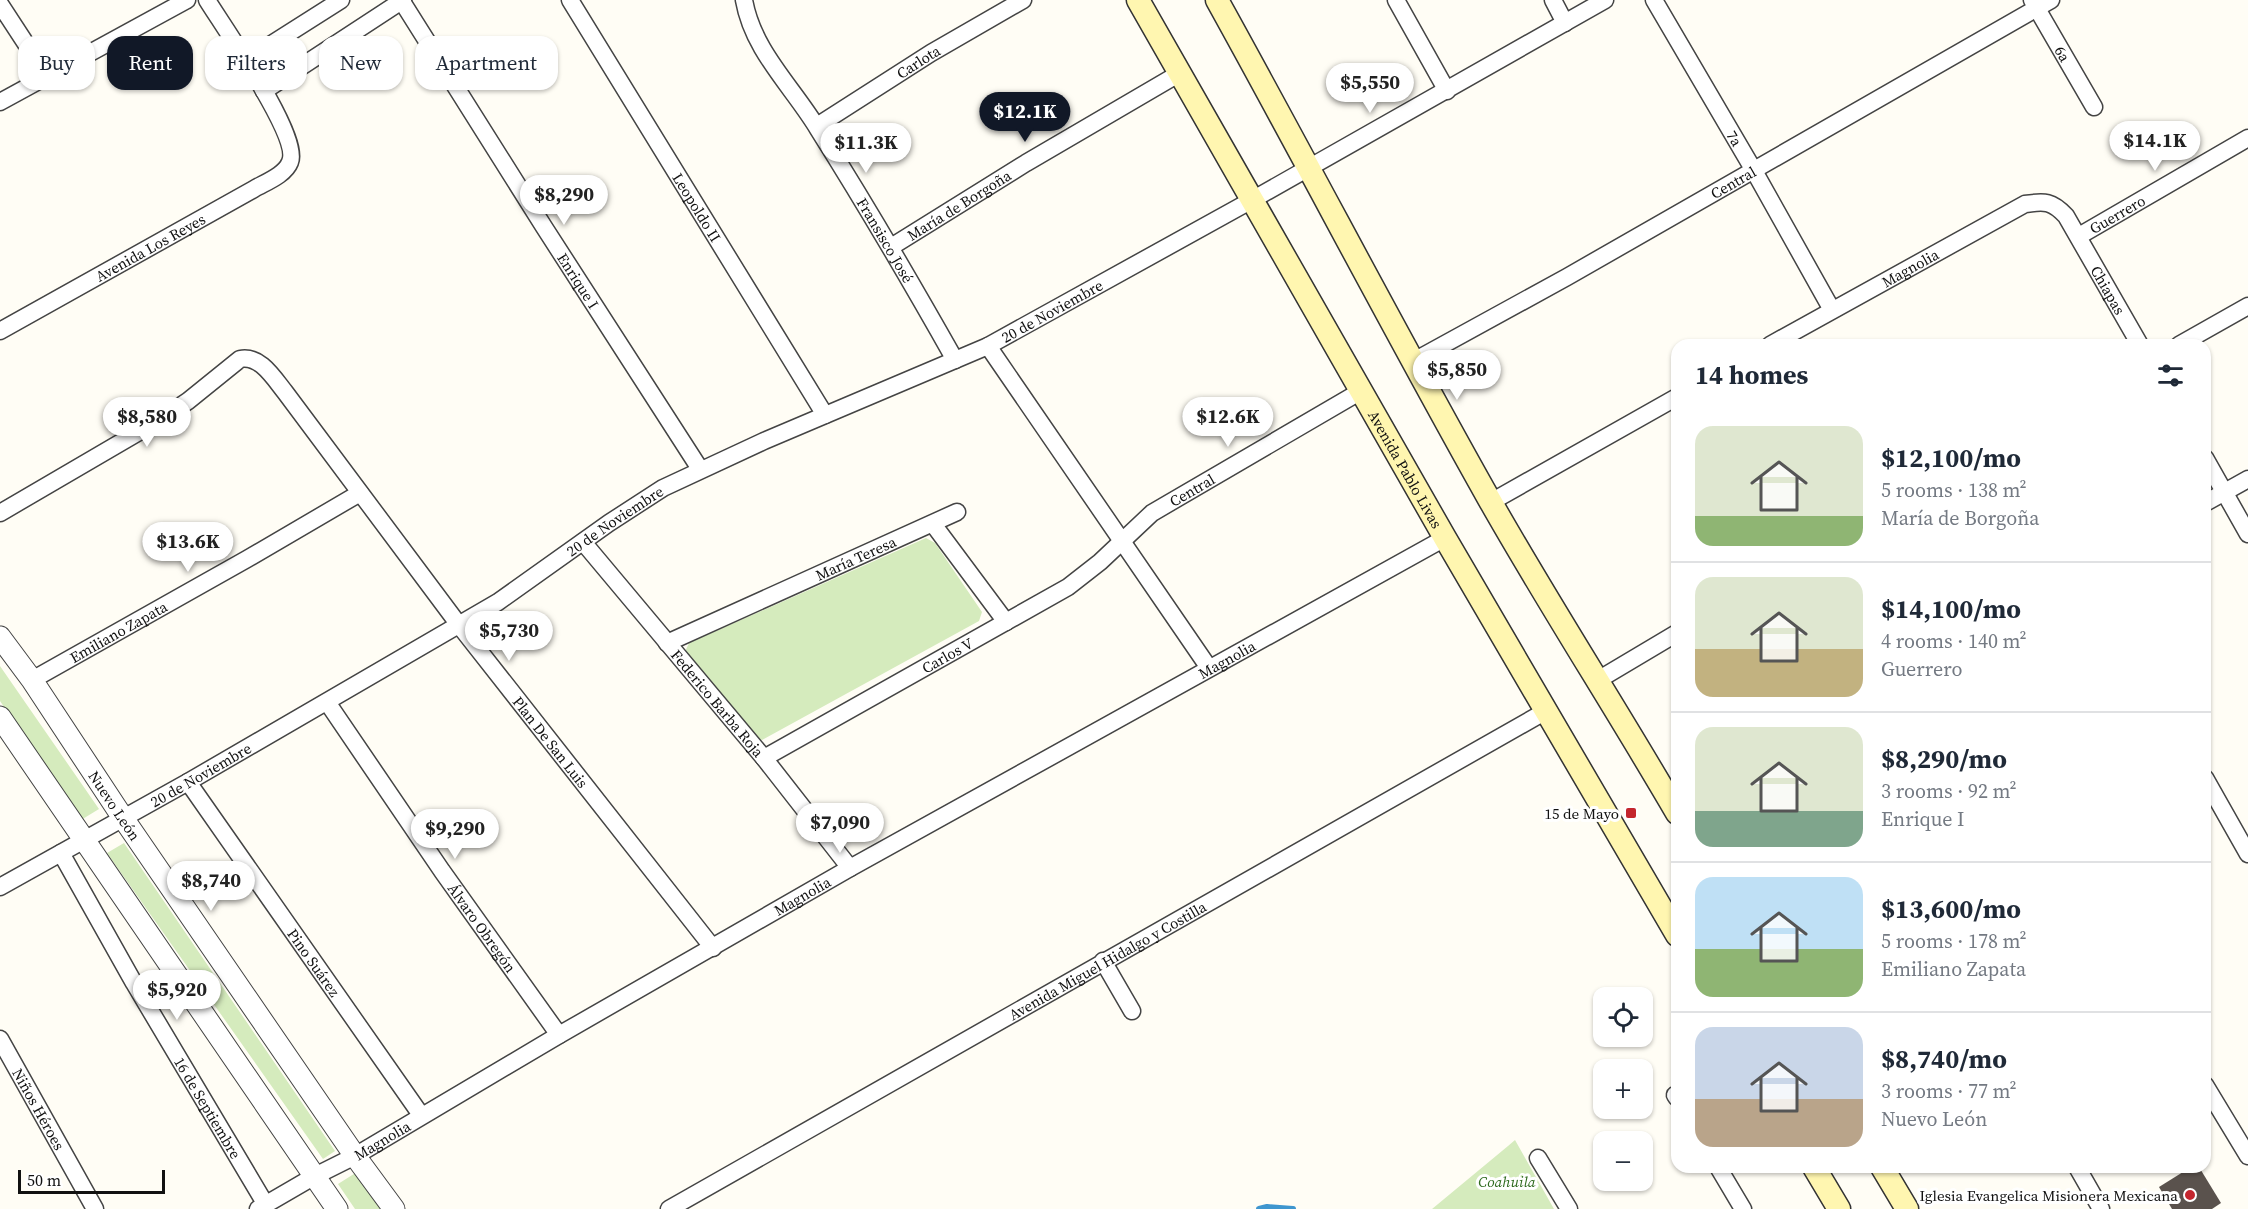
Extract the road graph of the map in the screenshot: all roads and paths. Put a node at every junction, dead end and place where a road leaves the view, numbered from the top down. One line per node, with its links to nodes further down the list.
1 (187, 0): 20 (street)
2 (207, 0): 18 (street)
3 (341, 0): 19 (street)
4 (402, 0): 23 (street); 47 (street, Enrique I)
5 (570, 0): 46 (street, Leopoldo II)
6 (744, 0): 27 (street, Fransisco José)
7 (1023, 0): 27 (street, Carlota)
8 (1138, 0): 21 (main road, Avenida Pablo Livas)
9 (1217, 0): 29 (main road)
10 (1396, 0): 24 (street)
11 (1553, 0): 16 (street)
12 (1605, 0): 16 (street, 20 de Noviembre)
13 (1654, 0): 30 (street, 7a)
14 (2040, 3): 26 (street, 6a); 30 (street, Central)
15 (0, 4): 17 (street)
16 (1565, 23): 24 (street, 20 de Noviembre)
17 (21, 36)
18 (229, 36)
19 (284, 36)
20 (95, 50)
21 (1180, 73): 31 (main road, Avenida Pablo Livas); 34 (street, María de Borgoña)
22 (22, 90): 25 (street)
23 (264, 91): 37 (street, Avenida Los Reyes)
24 (1447, 91): 29 (street, 20 de Noviembre)
25 (0, 102)
26 (2094, 107)
27 (816, 126): 34 (street, Fransisco José)
28 (2248, 138): 33 (street, Guerrero)
29 (1310, 168): 31 (street, 20 de Noviembre); 43 (main road)
30 (1753, 169): 36 (street, 7a); 43 (street, Central)
31 (1252, 200): 41 (street, 20 de Noviembre); 44 (main road, Avenida Pablo Livas)
32 (2055, 204): 33 (street, Chiapas); 36 (street, Magnolia)
33 (2079, 236): 39 (street, Chiapas)
34 (891, 247): 42 (street, Fransisco José)
35 (2248, 306): 40 (street)
36 (1832, 310): 38 (street, Magnolia)
37 (0, 331)
38 (1781, 339)
39 (2137, 339)
40 (2190, 339)
41 (988, 346): 42 (street, 20 de Noviembre); 59 (street)
42 (955, 360): 46 (street, 20 de Noviembre)
43 (1412, 362): 53 (main road)
44 (1361, 391): 58 (main road, Avenida Pablo Livas); 59 (street, Central)
45 (1671, 400): 53 (street)
46 (825, 415): 47 (street, 20 de Noviembre)
47 (700, 469): 60 (street, 20 de Noviembre)
48 (2211, 469): 50 (street)
49 (2248, 479): 50 (street)
50 (2224, 492): 52 (street); 57 (street)
51 (360, 493): 55 (street, Plan De San Luis); 62 (street, Plan De San Luis); 67 (street, Emiliano Zapata)
52 (2211, 500)
53 (1491, 502): 68 (main road)
54 (957, 512): 56 (street, María Teresa)
55 (0, 513)
56 (933, 524): 61 (street); 65 (street, María Teresa)
57 (2248, 534)
58 (1445, 538): 66 (street, Magnolia); 70 (main road, Avenida Pablo Livas)
59 (1121, 541): 61 (street, Carlos V); 66 (street)
60 (583, 542): 62 (street, 20 de Noviembre); 65 (street, Federico Barba Roja)
61 (1006, 622): 72 (street, Carlos V)
62 (459, 625): 69 (street, 20 de Noviembre); 83 (street, Plan De San Luis)
63 (0, 637): 67 (street, Nuevo León)
64 (1671, 637): 68 (street)
65 (667, 642): 72 (street, Federico Barba Roja)
66 (1209, 668): 80 (street, Magnolia)
67 (32, 680): 76 (street, Nuevo León)
68 (1598, 680): 75 (main road)
69 (327, 702): 73 (street, 20 de Noviembre); 86 (street, Álvaro Obregón)
70 (1546, 711): 82 (main road, Avenida Pablo Livas); 84 (street, Avenida Miguel Hidalgo y Costilla)
71 (0, 717): 77 (street)
72 (764, 758): 80 (street, Federico Barba Roja)
73 (188, 782): 76 (street, 20 de Noviembre); 89 (street, Pino Suárez)
74 (2211, 789): 79 (street)
75 (1671, 801)
76 (123, 818): 77 (street, 20 de Noviembre); 90 (street, Nuevo León)
77 (86, 841): 78 (street, 20 de Noviembre); 97 (street)
78 (61, 853): 81 (street, 20 de Noviembre); 98 (street, 16 de Septiembre)
79 (2248, 854)
80 (850, 868): 83 (street, Magnolia)
81 (0, 887)
82 (1671, 925)
83 (713, 948): 86 (street, Magnolia)
84 (1103, 961): 85 (street); 102 (street, Avenida Miguel Hidalgo y Costilla)
85 (1132, 1011)
86 (559, 1035): 89 (street, Magnolia)
87 (0, 1039): 99 (street, Niños Héroes)
88 (2211, 1095): 91 (street)
89 (421, 1115): 90 (street, Magnolia)
90 (355, 1156): 97 (street, Magnolia); 101 (street, Nuevo León)
91 (2248, 1156)
92 (1538, 1158): 103 (street)
93 (1722, 1173): 104 (street)
94 (1818, 1173): 105 (main road)
95 (1886, 1173): 106 (main road)
96 (2081, 1173): 107 (street)
97 (313, 1177): 98 (street, Magnolia); 100 (street)
98 (262, 1207)
99 (95, 1209)
100 (337, 1209)
101 (394, 1209)
102 (669, 1209)
103 (1569, 1209)
104 (1743, 1209)
105 (1839, 1209)
106 (1907, 1209)
107 (2102, 1209)

